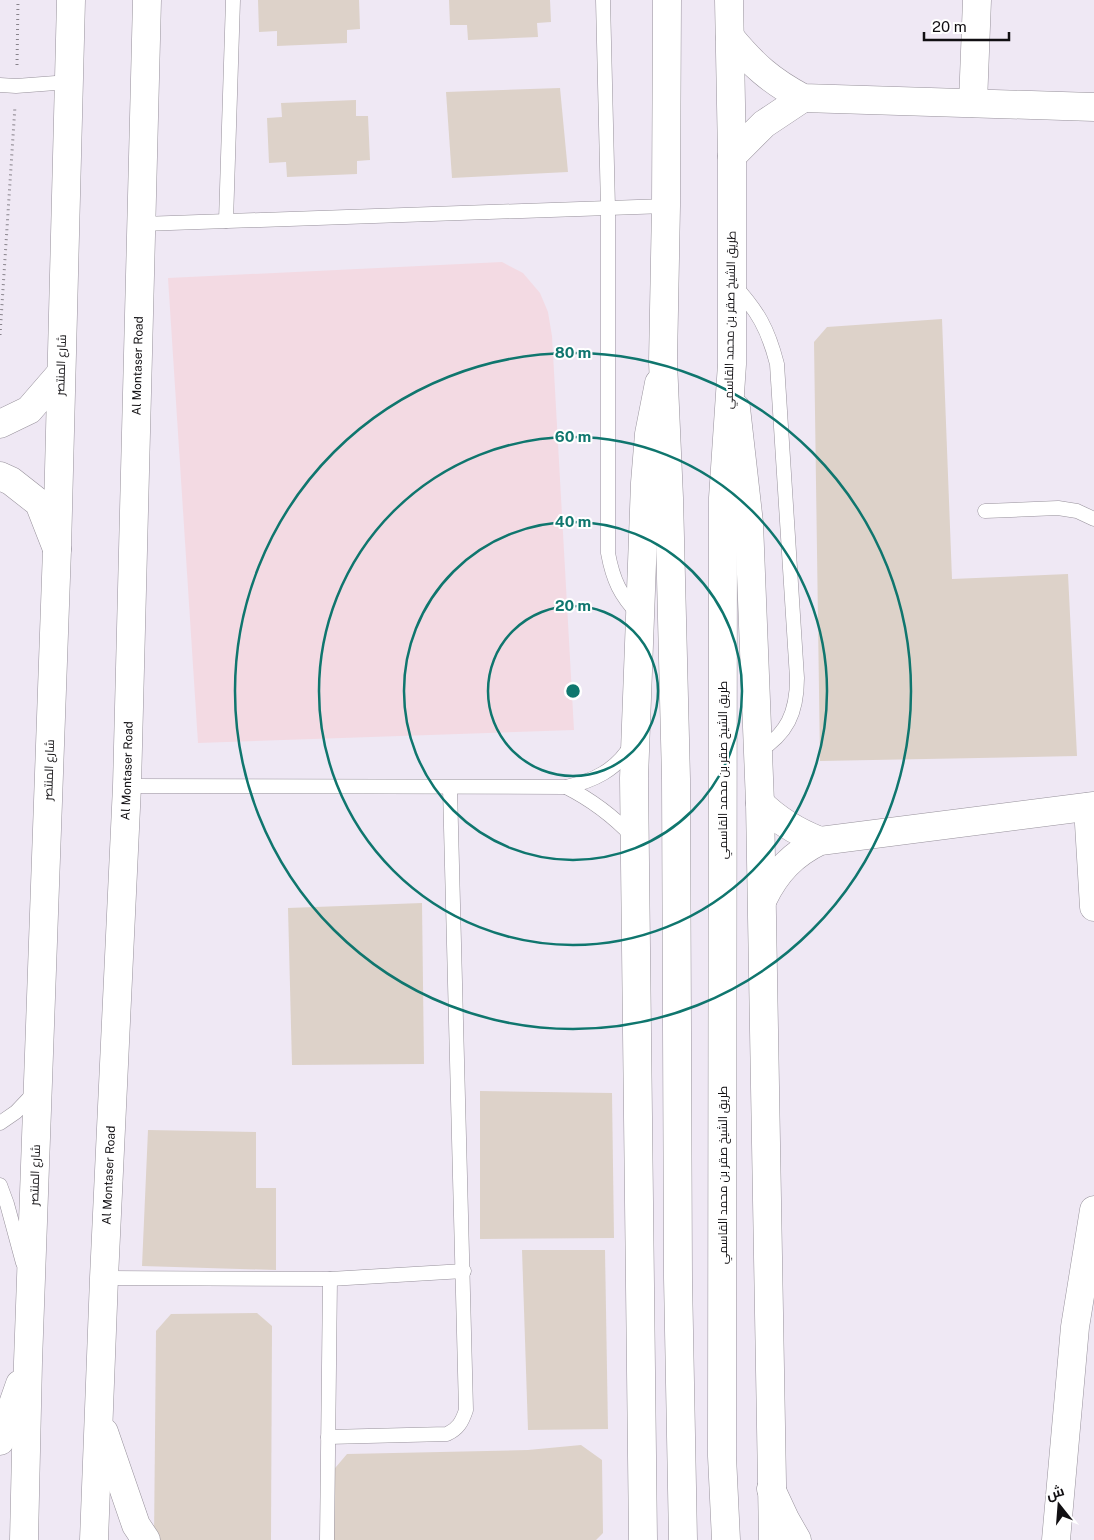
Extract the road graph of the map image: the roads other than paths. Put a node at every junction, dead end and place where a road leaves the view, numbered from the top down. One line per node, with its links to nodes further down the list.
1 (71, 0): 9 (main road, شارع المنتصر)
2 (147, 0): 18 (main road, Al Montaser Road)
3 (233, 0): 17 (lane)
4 (603, 0): 16 (lane)
5 (667, 0): 15 (main road)
6 (729, 0): 8 (main road, طريق الشيخ صقر بن محمد القاسمي)
7 (977, 0): 12 (main road)
8 (730, 37): 11 (main road); 14 (main road, طريق الشيخ صقر بن محمد القاسمي)
9 (69, 82): 10 (lane); 22 (main road, شارع المنتصر)
10 (0, 85)
11 (803, 98): 12 (main road); 14 (main road)
12 (974, 103): 13 (main road)
13 (1094, 107)
14 (732, 156): 19 (main road, طريق الشيخ صقر بن محمد القاسمي)
15 (666, 206): 16 (lane); 20 (main road)
16 (608, 208): 17 (lane); 28 (lane)
17 (226, 221): 18 (lane)
18 (142, 224): 31 (main road, Al Montaser Road)
19 (732, 283): 21 (main road, طريق الشيخ صقر بن محمد القاسمي); 30 (lane)
20 (663, 362): 28 (main road); 58 (main road)
21 (732, 364): 30 (main road); 59 (main road, طريق الشيخ صقر بن محمد القاسمي)
22 (61, 374): 23 (main road); 27 (main road, شارع المنتصر)
23 (0, 424)
24 (0, 476): 27 (main road)
25 (985, 511): 26 (lane)
26 (1094, 519)
27 (57, 549): 40 (main road, شارع المنتصر)
28 (640, 617): 29 (main road)
29 (636, 737): 32 (lane); 36 (main road)
30 (758, 752): 34 (main road)
31 (127, 786): 33 (lane); 45 (main road, Al Montaser Road)
32 (566, 787): 33 (lane); 36 (lane)
33 (450, 788): 44 (lane)
34 (760, 803): 37 (main road); 38 (main road)
35 (1091, 807): 37 (main road); 39 (main road)
36 (635, 838): 53 (main road)
37 (820, 841): 38 (main road)
38 (763, 899): 52 (main road)
39 (1094, 907)
40 (38, 1087): 41 (lane); 47 (main road, شارع المنتصر)
41 (0, 1123)
42 (0, 1185): 47 (lane)
43 (1094, 1210): 62 (main road)
44 (464, 1271): 46 (lane); 50 (lane)
45 (104, 1278): 46 (lane); 49 (main road, Al Montaser Road)
46 (330, 1279): 50 (lane)
47 (31, 1290): 48 (main road, شارع المنتصر)
48 (28, 1362): 51 (main road); 54 (main road, شارع المنتصر)
49 (99, 1416): 55 (main road, Al Montaser Road); 56 (main road)
50 (328, 1437): 57 (lane)
51 (0, 1441)
52 (771, 1489): 60 (main road); 61 (main road)
53 (641, 1536)
54 (24, 1540)
55 (94, 1540)
56 (146, 1540)
57 (327, 1540)
58 (683, 1540)
59 (726, 1540)
60 (773, 1540)
61 (797, 1540)
62 (1056, 1540)

